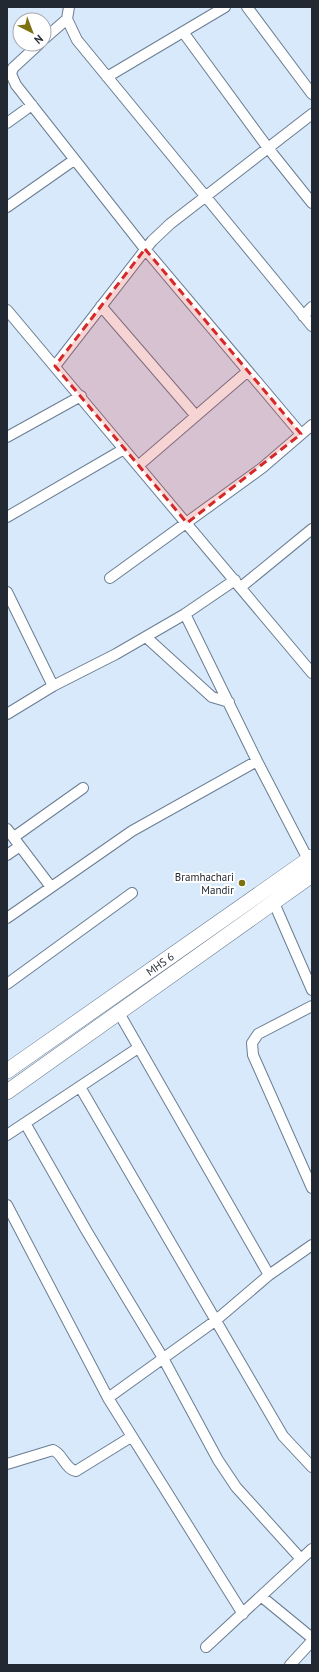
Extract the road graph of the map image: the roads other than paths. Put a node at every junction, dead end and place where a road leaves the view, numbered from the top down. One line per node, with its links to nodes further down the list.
1 (226, 7): 5 (street)
2 (247, 7): 8 (street)
3 (68, 10): 4 (street); 7 (street)
4 (52, 29)
5 (183, 32): 7 (street); 12 (street)
6 (30, 52): 9 (street)
7 (108, 77): 14 (street)
8 (312, 94)
9 (32, 106): 11 (street); 13 (street)
10 (312, 114): 12 (street)
11 (7, 123)
12 (268, 148): 14 (street); 15 (street)
13 (74, 160): 16 (street); 17 (street)
14 (205, 197): 17 (street); 21 (street)
15 (312, 203)
16 (7, 207)
17 (145, 249): 18 (street); 24 (street)
18 (101, 306): 23 (street); 26 (street)
19 (312, 307): 21 (street)
20 (7, 310): 23 (street)
21 (303, 316): 22 (street)
22 (312, 326)
23 (55, 366): 25 (street)
24 (248, 371): 26 (street); 28 (street)
25 (81, 396): 29 (street); 30 (street)
26 (196, 416): 31 (street)
27 (312, 425): 28 (street)
28 (301, 434): 33 (street)
29 (7, 437)
30 (124, 449): 31 (street); 32 (street)
31 (138, 466): 33 (street)
32 (7, 517)
33 (187, 523): 35 (street); 36 (street)
34 (312, 530): 36 (street)
35 (110, 578)
36 (238, 583): 39 (street); 41 (street)
37 (7, 592): 38 (street)
38 (11, 610): 42 (street)
39 (186, 614): 40 (street); 43 (street)
40 (146, 637): 42 (street); 43 (street)
41 (312, 673)
42 (54, 686): 44 (street)
43 (228, 702): 45 (street)
44 (7, 714)
45 (257, 761): 50 (street); 52 (street)
46 (83, 788): 48 (street)
47 (7, 829): 48 (street)
48 (17, 841): 49 (street); 52 (street)
49 (7, 855)
50 (311, 861): 61 (main road, MHS 6)
51 (312, 875): 54 (main road)
52 (51, 887): 55 (street)
53 (132, 893): 56 (street)
54 (274, 903): 57 (street); 59 (main road)
55 (7, 918)
56 (7, 984)
57 (312, 990)
58 (312, 1006): 66 (street)
59 (119, 1013): 60 (street); 63 (main road)
60 (138, 1048): 62 (street); 69 (street)
61 (7, 1071)
62 (80, 1087): 64 (street); 70 (street)
63 (7, 1092)
64 (25, 1123): 65 (street); 71 (street)
65 (7, 1135)
66 (312, 1188)
67 (7, 1205): 72 (street)
68 (312, 1244): 69 (street)
69 (269, 1276): 70 (street)
70 (215, 1321): 71 (street); 75 (street)
71 (163, 1358): 72 (street); 77 (street)
72 (108, 1398): 73 (street)
73 (131, 1437): 74 (street); 79 (street)
74 (7, 1464)
75 (312, 1467)
76 (312, 1549): 77 (street)
77 (301, 1560): 78 (street)
78 (262, 1597): 79 (street); 80 (street)
79 (243, 1614): 81 (street)
80 (312, 1641): 82 (street)
81 (206, 1647)
82 (290, 1665)

